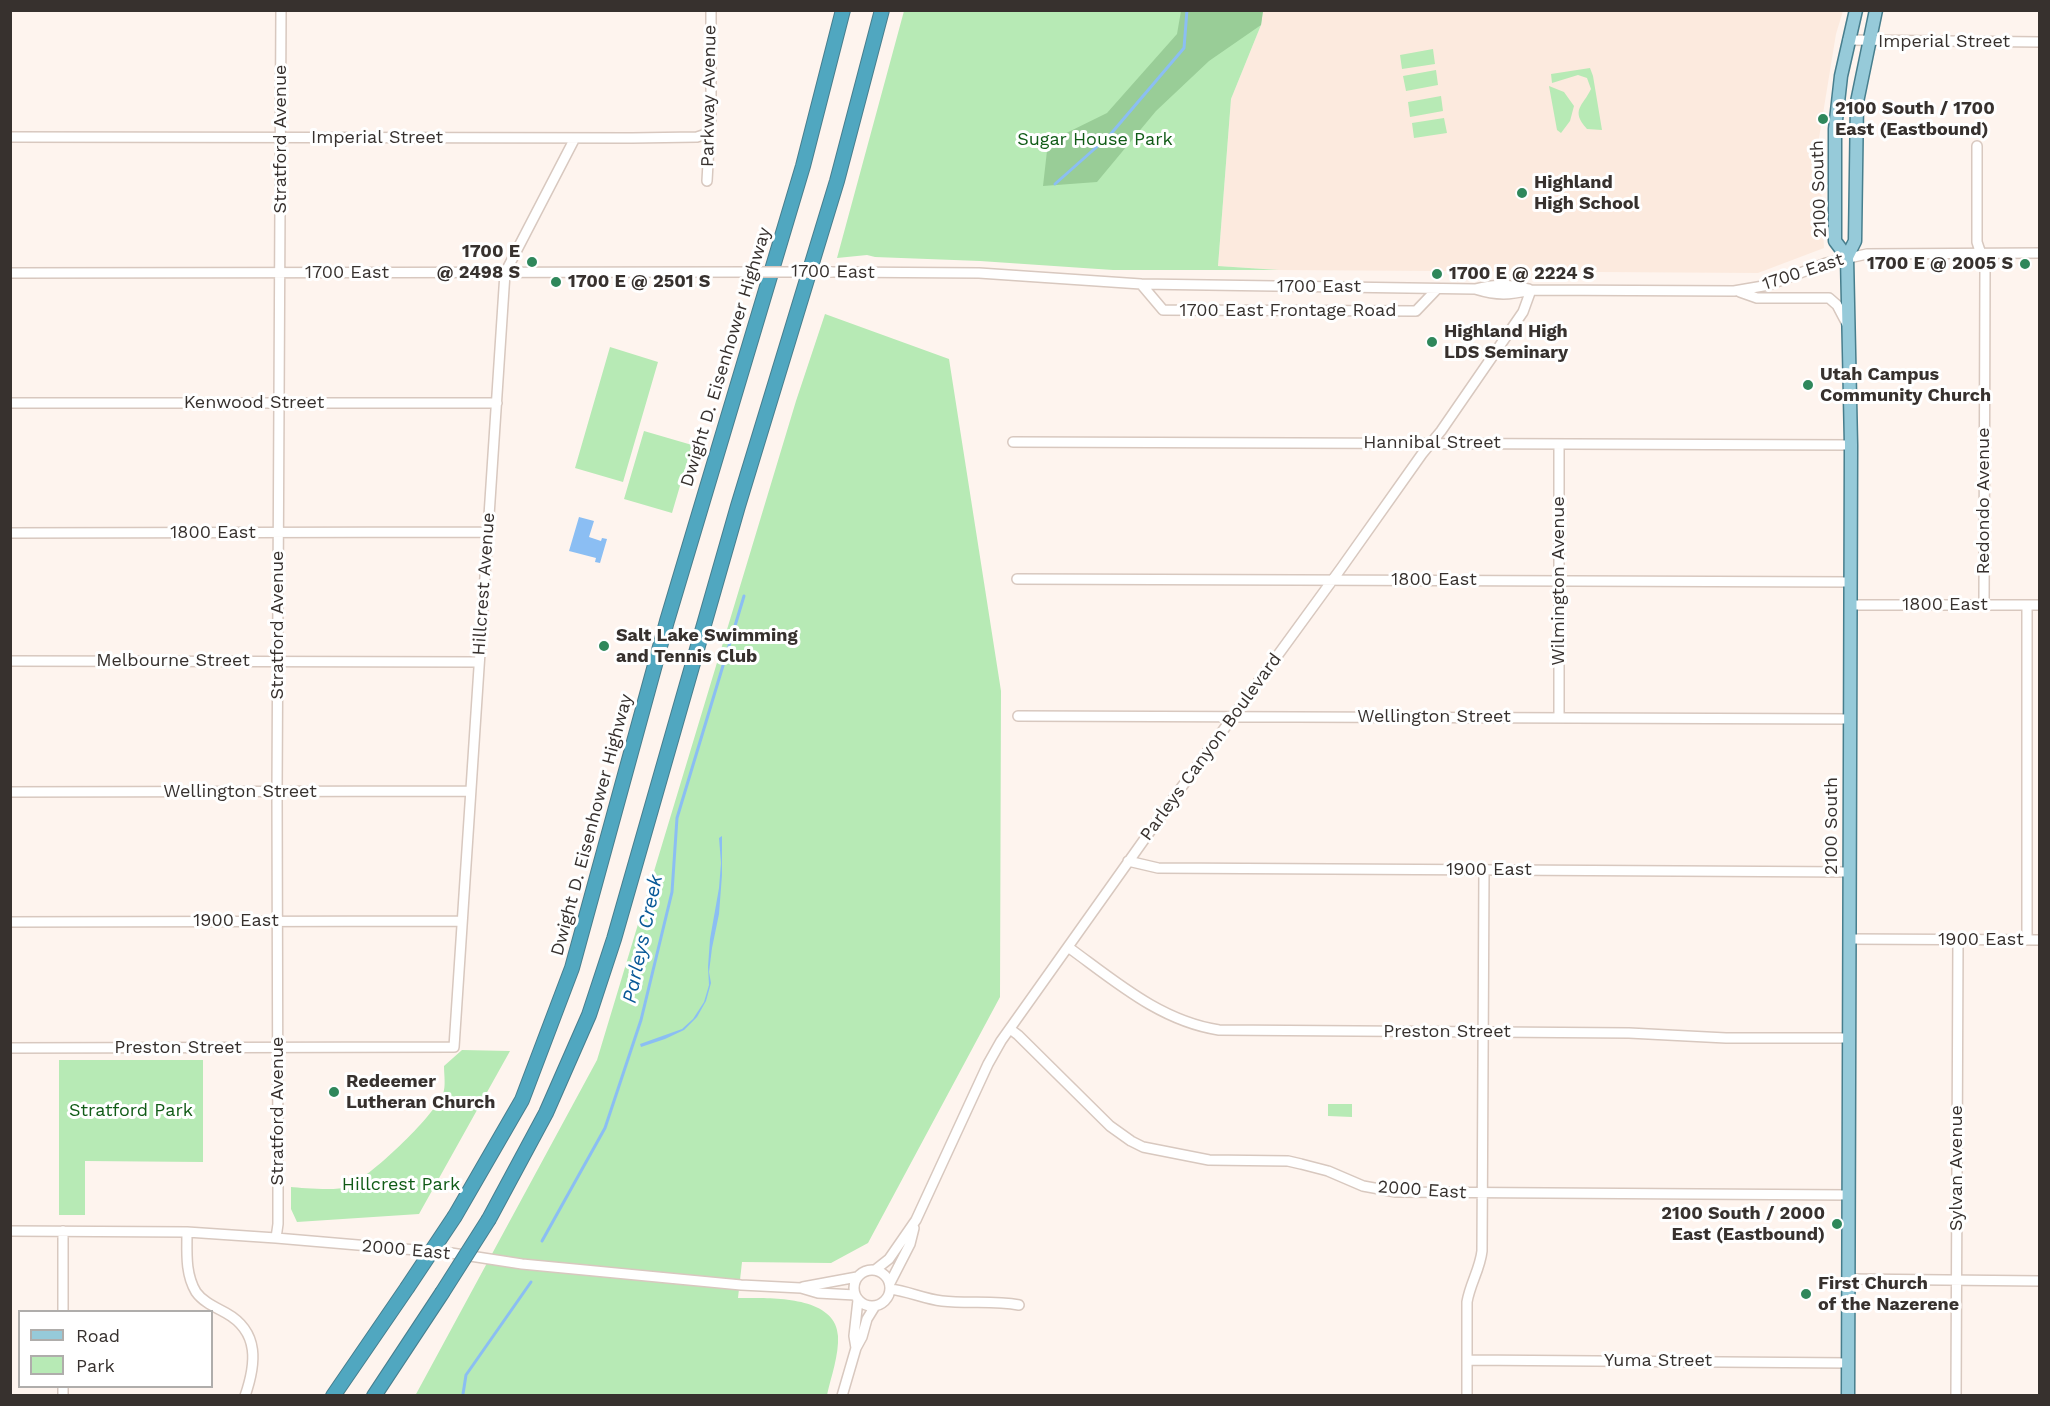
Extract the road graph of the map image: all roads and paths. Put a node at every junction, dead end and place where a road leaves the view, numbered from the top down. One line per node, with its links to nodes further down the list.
1 (281, 10): 12 (street, Stratford Avenue)
2 (711, 10): 10 (street, Parkway Avenue)
3 (843, 10): 94 (highway, Dwight D. Eisenhower Highway, bridge)
4 (882, 10): 95 (highway, bridge)
5 (1856, 10): 7 (main road, 2100 South)
6 (1876, 10): 8 (main road, 2100 South)
7 (1848, 40): 8 (street, Imperial Street); 18 (main road, 2100 South)
8 (1868, 41): 9 (street, Imperial Street); 18 (main road, 2100 South)
9 (2040, 42)
10 (706, 134): 13 (street, Imperial Street); 15 (street, Parkway Avenue)
11 (10, 137): 12 (street, Imperial Street)
12 (281, 137): 13 (street, Imperial Street); 20 (street, Stratford Avenue)
13 (575, 138): 21 (street, Hillcrest Avenue)
14 (1977, 146): 16 (street, Redondo Avenue)
15 (707, 181)
16 (1981, 253): 17 (street, 1700 East); 18 (street, 1700 East); 42 (street, Redondo Avenue)
17 (2040, 253)
18 (1847, 257): 25 (street, 1700 East); 26 (main road, 2100 South)
19 (10, 273): 20 (street, 1700 East)
20 (280, 273): 21 (street, 1700 East); 28 (street, Stratford Avenue)
21 (505, 273): 22 (street, 1700 East, bridge); 29 (street, Hillcrest Avenue)
22 (1141, 284): 23 (street, 1700 East); 23 (street, 1700 East Frontage Road)
23 (1437, 289): 24 (street, 1700 East)
24 (1531, 290): 25 (street, 1700 East); 31 (street, Parleys Canyon Boulevard)
25 (1734, 291): 26 (street)
26 (1849, 328): 33 (main road, 2100 South)
27 (10, 403): 28 (street, Kenwood Street)
28 (280, 403): 29 (street, Kenwood Street); 36 (street, Stratford Avenue)
29 (496, 403): 34 (street, Hillcrest Avenue)
30 (1013, 441): 31 (street, Hannibal Street)
31 (1430, 443): 32 (street, Hannibal Street); 38 (street, Parleys Canyon Boulevard)
32 (1559, 444): 33 (street, Hannibal Street); 39 (street, Wilmington Avenue)
33 (1851, 445): 40 (main road, 2100 South)
34 (488, 532): 36 (street, 1800 East); 47 (street, Hillcrest Avenue)
35 (10, 533): 36 (street, 1800 East)
36 (279, 533): 46 (street, Stratford Avenue)
37 (1017, 579): 38 (street, 1800 East)
38 (1332, 580): 39 (street, 1800 East); 49 (street, Parleys Canyon Boulevard)
39 (1559, 581): 40 (street, 1800 East); 50 (street, Wilmington Avenue)
40 (1851, 582): 41 (main road, 2100 South)
41 (1851, 605): 42 (street, 1800 East); 51 (main road, 2100 South)
42 (1984, 605): 43 (street, 1800 East)
43 (2027, 605): 44 (street, 1800 East); 63 (street)
44 (2040, 605)
45 (10, 661): 46 (street, Melbourne Street)
46 (278, 661): 47 (street, Melbourne Street); 54 (street, Stratford Avenue)
47 (479, 662): 52 (street, Hillcrest Avenue)
48 (1018, 716): 49 (street, Wellington Street)
49 (1234, 717): 50 (street, Wellington Street); 55 (street, Parleys Canyon Boulevard)
50 (1559, 718): 51 (street, Wellington Street)
51 (1851, 719): 57 (main road, 2100 South)
52 (470, 791): 54 (street, Wellington Street); 60 (street, Hillcrest Avenue)
53 (10, 792): 54 (street, Wellington Street)
54 (277, 792): 59 (street, Stratford Avenue)
55 (1128, 861): 56 (street, 1900 East); 65 (street, Parleys Canyon Boulevard)
56 (1484, 870): 57 (street, 1900 East); 67 (street)
57 (1850, 872): 61 (main road, 2100 South)
58 (10, 921): 59 (street, 1900 East)
59 (278, 921): 60 (street, 1900 East); 69 (street, Stratford Avenue)
60 (462, 921): 70 (street, Hillcrest Avenue)
61 (1850, 939): 62 (street, 1900 East); 68 (main road, 2100 South)
62 (1958, 940): 63 (street, 1900 East); 82 (street, Sylvan Avenue)
63 (2027, 940): 64 (street, 1900 East)
64 (2040, 940)
65 (1068, 947): 66 (street, Parleys Canyon Boulevard); 67 (street, Preston Street)
66 (1010, 1029): 72 (street, 2000 East); 74 (street, Parleys Canyon Boulevard)
67 (1483, 1032): 68 (street, Preston Street); 72 (street)
68 (1850, 1038): 73 (main road, 2100 South)
69 (278, 1047): 70 (street, Preston Street); 71 (street, Preston Street); 78 (street, Stratford Avenue)
70 (454, 1047)
71 (10, 1048)
72 (1483, 1194): 73 (street, 2000 East); 91 (street)
73 (1849, 1195): 81 (main road, 2100 South)
74 (916, 1220): 79 (street, Parleys Canyon Boulevard); 84 (street, Parleys Canyon Boulevard)
75 (10, 1231): 76 (street, 2000 East)
76 (63, 1231): 77 (street, 2000 East); 89 (street)
77 (187, 1232): 78 (street, 2000 East); 93 (street)
78 (276, 1238): 85 (street, 2000 East)
79 (874, 1270): 80 (street); 84 (street)
80 (857, 1277): 85 (street, 2000 East); 86 (street)
81 (1849, 1279): 82 (street); 92 (main road, 2100 South)
82 (1957, 1281): 83 (street); 99 (street, Sylvan Avenue)
83 (2040, 1281)
84 (890, 1286): 87 (street); 88 (street)
85 (801, 1288): 86 (street, 2000 East)
86 (856, 1298): 88 (street); 90 (street)
87 (1019, 1305)
88 (875, 1306): 90 (street)
89 (63, 1310)
90 (856, 1348): 96 (street)
91 (1467, 1360): 92 (street, Yuma Street); 97 (street)
92 (1849, 1363): 98 (main road, 2100 South)
93 (245, 1395)
94 (333, 1395)
95 (374, 1395)
96 (842, 1395)
97 (1467, 1395)
98 (1848, 1395)
99 (1956, 1395)

